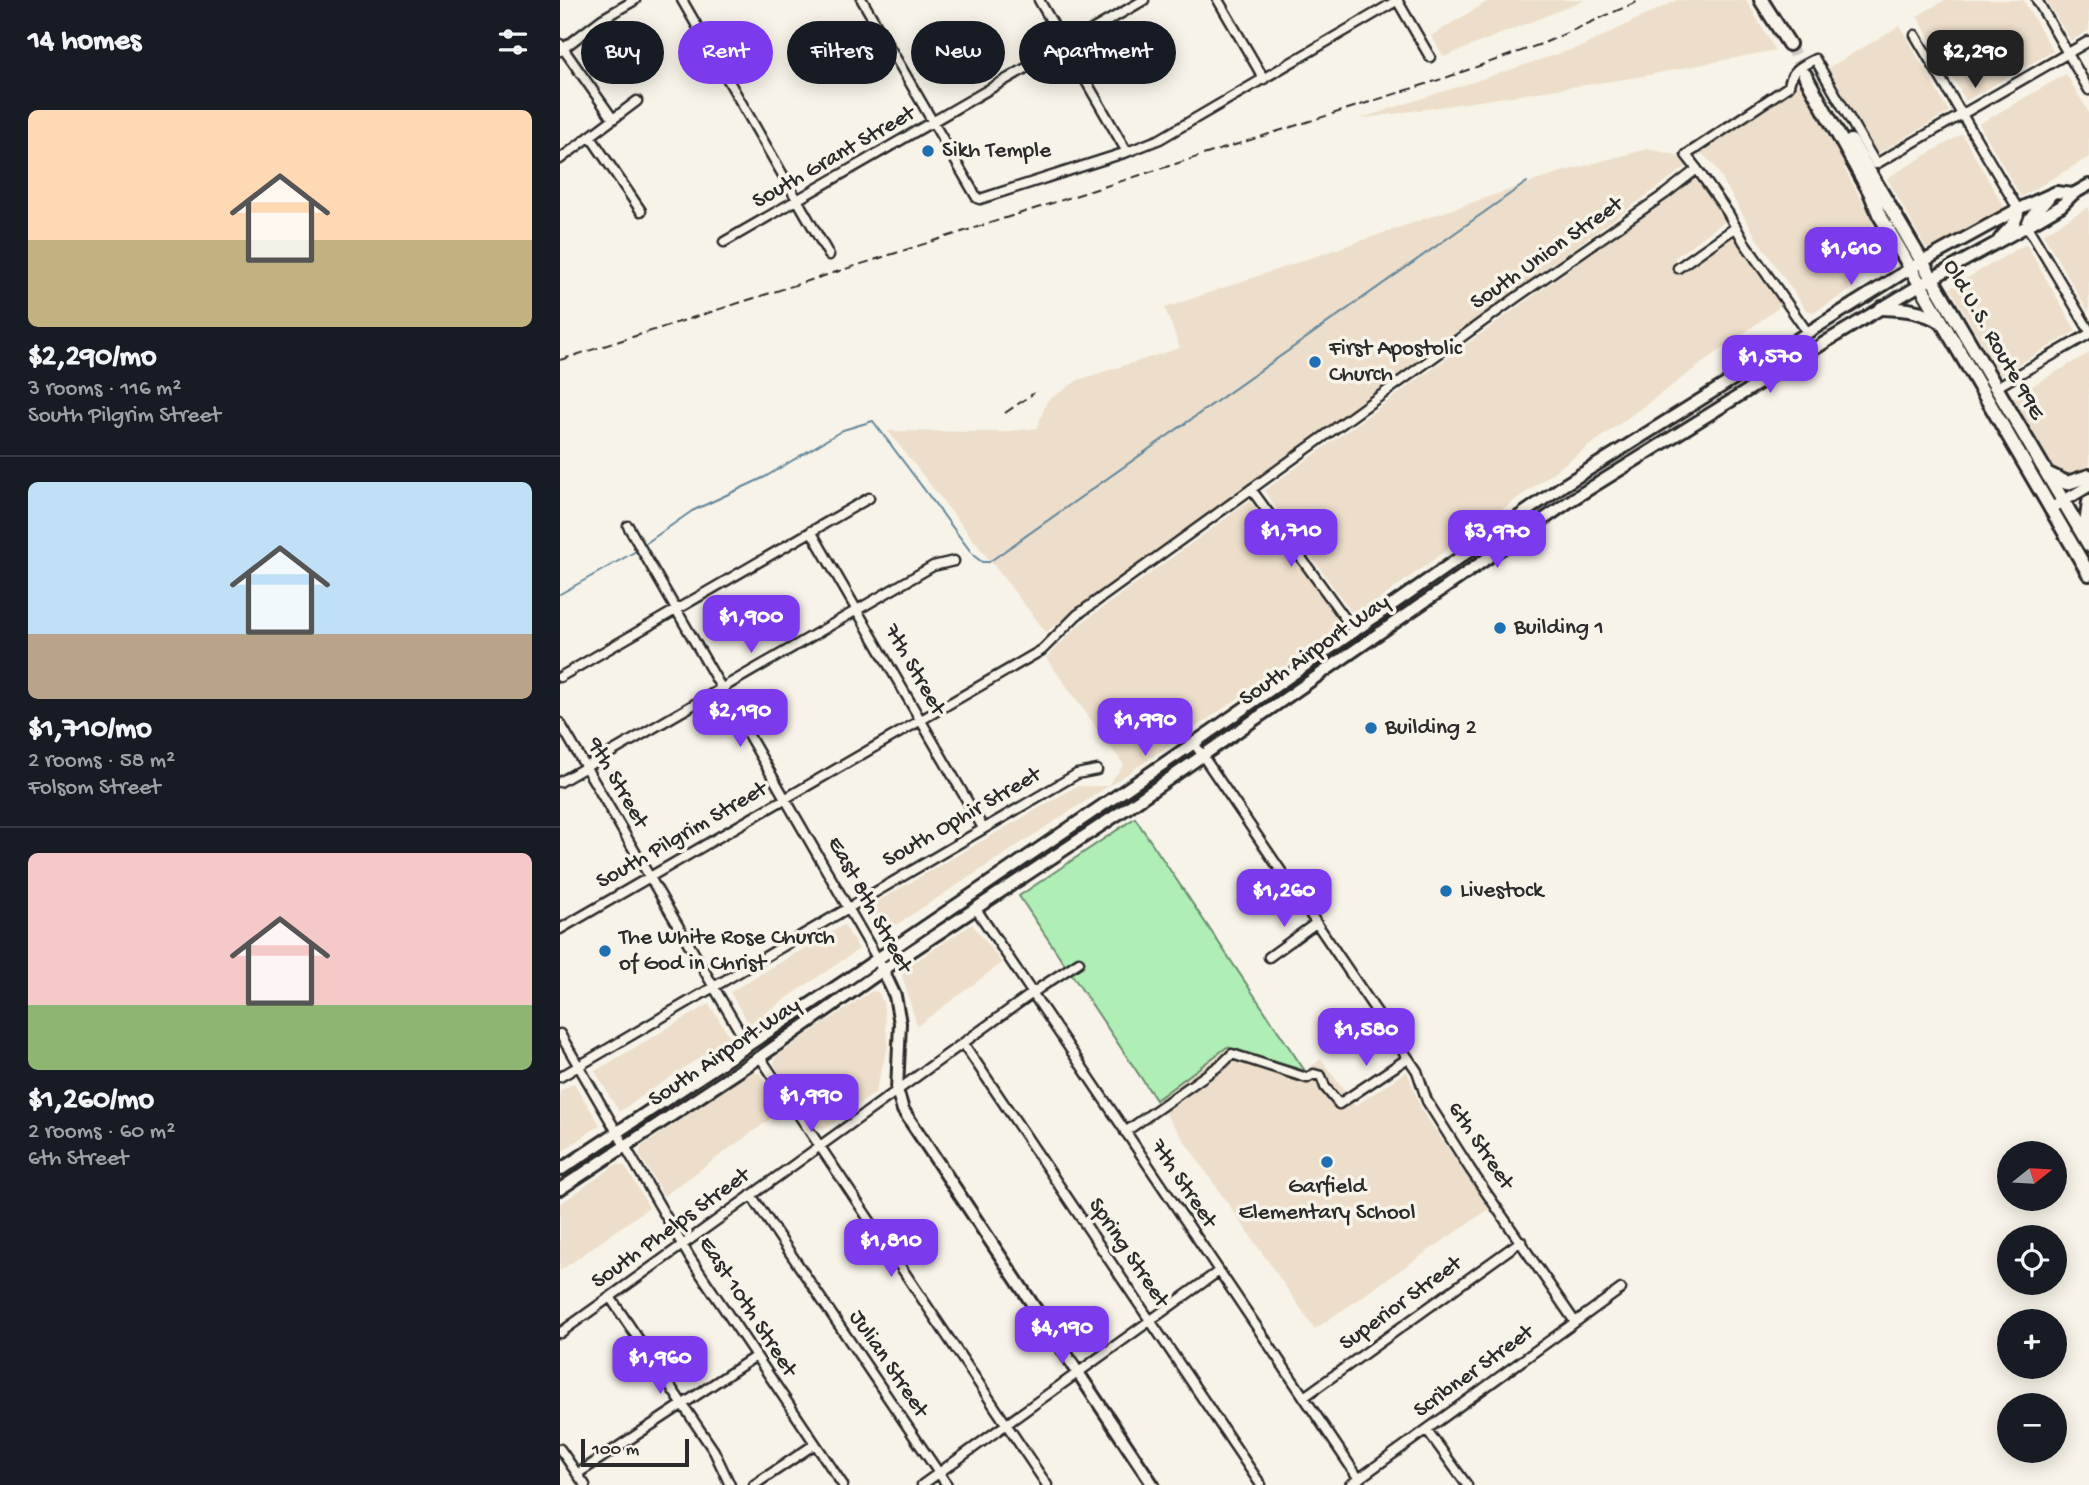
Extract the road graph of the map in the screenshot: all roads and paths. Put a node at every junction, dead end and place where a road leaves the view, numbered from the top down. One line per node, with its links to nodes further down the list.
1 (635, 0): 15 (street)
2 (682, 0): 33 (street)
3 (862, 0): 25 (street)
4 (1039, 0): 11 (street)
5 (1144, 0): 12 (street, South Grant Street)
6 (1218, 0): 19 (street)
7 (1398, 0): 17 (street); 19 (street)
8 (1761, 0): 9 (main road)
9 (1769, 0)
10 (2037, 0): 16 (street)
11 (1051, 21)
12 (1108, 21)
13 (1915, 35): 23 (street)
14 (2089, 41): 16 (street)
15 (561, 47): 24 (street)
16 (2068, 54): 21 (street); 23 (street)
17 (1430, 57)
18 (1019, 72): 25 (street, South Grant Street)
19 (1264, 79): 27 (street)
20 (1087, 84): 27 (street)
21 (2089, 90)
22 (637, 101): 24 (street)
23 (1961, 115): 29 (street); 34 (street)
24 (613, 119): 26 (street)
25 (933, 122): 27 (street); 33 (street, South Grant Street)
26 (590, 136): 28 (street); 35 (street)
27 (1127, 152)
28 (560, 159)
29 (1697, 169): 37 (street); 56 (street, South Union Street)
30 (2089, 185): 32 (main road, South Airport Way)
31 (2051, 194): 32 (main road, South Airport Way); 34 (main road, South Airport Way); 36 (main road)
32 (2073, 194): 36 (main road, South Airport Way)
33 (798, 201): 38 (street, South Grant Street); 40 (street)
34 (2018, 209): 39 (main road); 41 (main road, South Airport Way)
35 (641, 211)
36 (2027, 226): 39 (main road, South Airport Way); 48 (street)
37 (1735, 227): 42 (street); 49 (street)
38 (724, 242)
39 (1998, 242): 44 (main road, South Airport Way)
40 (830, 255)
41 (1923, 262): 43 (main road, South Airport Way); 43 (main road, Old U.S. Route 99E); 44 (main road, Old U.S. Route 99E)
42 (1678, 268)
43 (1911, 268): 45 (main road); 49 (main road, South Airport Way)
44 (1933, 278): 45 (main road, South Airport Way); 51 (main road, Old U.S. Route 99E)
45 (1920, 285): 46 (main road, South Airport Way); 47 (main road)
46 (1882, 308): 47 (main road); 50 (main road, South Airport Way)
47 (1942, 322): 52 (main road)
48 (2089, 332): 51 (street)
49 (1808, 333): 50 (main road); 69 (main road, South Airport Way)
50 (1829, 340): 76 (main road, South Airport Way)
51 (1996, 388): 52 (street); 53 (main road, Old U.S. Route 99E)
52 (1983, 395): 60 (main road)
53 (2045, 473): 54 (main road); 58 (main road, Old U.S. Route 99E)
54 (2089, 476)
55 (2089, 486): 58 (main road)
56 (1251, 489): 69 (street); 70 (street, South Union Street)
57 (869, 498): 62 (street)
58 (2062, 502): 60 (main road); 64 (main road, Old U.S. Route 99E)
59 (2089, 502): 63 (main road)
60 (2050, 509): 66 (main road)
61 (628, 526): 67 (street, East 8th Street)
62 (811, 531): 67 (street); 68 (street, 7th Street)
63 (2089, 535)
64 (2089, 545)
65 (954, 561): 68 (street)
66 (2089, 574)
67 (676, 610): 71 (street); 72 (street, East 8th Street)
68 (857, 610): 72 (street); 73 (street, 7th Street)
69 (1355, 632): 75 (main road, South Airport Way)
70 (1042, 650): 73 (street, South Pilgrim Street)
71 (560, 677)
72 (721, 689): 77 (street); 80 (street, East 8th Street)
73 (921, 720): 80 (street, South Pilgrim Street); 81 (street, 7th Street)
74 (560, 723): 77 (street, 9th Street)
75 (1194, 743): 76 (street, 6th Street); 88 (main road, South Airport Way)
76 (1203, 756): 84 (main road, South Airport Way); 85 (street, 6th Street)
77 (586, 767): 79 (street); 82 (street, 9th Street)
78 (1097, 770): 81 (street, South Ophir Street)
79 (560, 782)
80 (786, 799): 82 (street, South Pilgrim Street); 83 (street, East 8th Street)
81 (983, 828): 83 (street, South Ophir Street)
82 (650, 877): 86 (street, South Pilgrim Street); 91 (street, 9th Street)
83 (849, 908): 88 (street, East 8th Street); 91 (street, South Ophir Street)
84 (976, 909): 90 (main road, South Airport Way); 92 (street, 7th Street)
85 (1316, 923): 87 (street); 97 (street, 6th Street)
86 (560, 929)
87 (1269, 957)
88 (877, 958): 90 (main road, East 8th Street); 95 (main road, South Airport Way)
89 (1079, 962): 92 (street, South Phelps Street)
90 (883, 970): 96 (main road, South Airport Way); 100 (main road, East 8th Street)
91 (714, 988): 95 (street, 9th Street); 98 (street, South Ophir Street)
92 (1032, 993): 94 (street, South Phelps Street); 102 (street, 7th Street)
93 (560, 1034): 98 (street, East 10th Street)
94 (964, 1043): 100 (street, South Phelps Street); 113 (street, Spring Street)
95 (747, 1044): 101 (main road, South Airport Way)
96 (760, 1057): 103 (main road, South Airport Way); 104 (street)
97 (1408, 1058): 102 (street); 108 (street, 6th Street)
98 (579, 1067): 99 (street, South Ophir Street); 101 (street, East 10th Street)
99 (560, 1077)
100 (897, 1090): 104 (street, South Phelps Street); 117 (main road, East 8th Street)
101 (618, 1131): 103 (street, East 10th Street); 105 (main road, South Airport Way)
102 (1125, 1132): 110 (street, 7th Street)
103 (626, 1146): 106 (main road, South Airport Way); 109 (street, East 10th Street)
104 (819, 1146): 107 (street, South Phelps Street); 120 (street)
105 (560, 1170)
106 (560, 1189)
107 (751, 1195): 109 (street, South Phelps Street); 124 (street, Julian Street)
108 (1521, 1241): 114 (street, 6th Street); 118 (street, Superior Street)
109 (682, 1244): 112 (street, South Phelps Street); 116 (street, East 10th Street)
110 (1219, 1270): 113 (street); 118 (street, 7th Street)
111 (1621, 1289): 114 (street, Scribner Street)
112 (610, 1297): 115 (street, South Phelps Street); 119 (street)
113 (1150, 1320): 117 (street); 135 (street, Spring Street)
114 (1575, 1322): 121 (street, Scribner Street)
115 (560, 1333)
116 (756, 1356): 119 (street); 122 (street, East 10th Street)
117 (1077, 1372): 120 (street); 134 (main road, East 8th Street)
118 (1304, 1397): 126 (street, 7th Street)
119 (683, 1404): 125 (street); 128 (street)
120 (1006, 1424): 124 (street); 133 (street)
121 (1427, 1430): 126 (street, Scribner Street); 137 (street)
122 (815, 1444): 129 (street); 130 (street, East 10th Street)
123 (560, 1449): 125 (street)
124 (938, 1473): 131 (street); 132 (street, Julian Street)
125 (577, 1474): 127 (street)
126 (1359, 1479): 136 (street, Scribner Street)
127 (584, 1485)
128 (730, 1485)
129 (754, 1485)
130 (843, 1485)
131 (922, 1485)
132 (947, 1485)
133 (1047, 1485)
134 (1153, 1485)
135 (1261, 1485)
136 (1350, 1485)
137 (1467, 1485)

